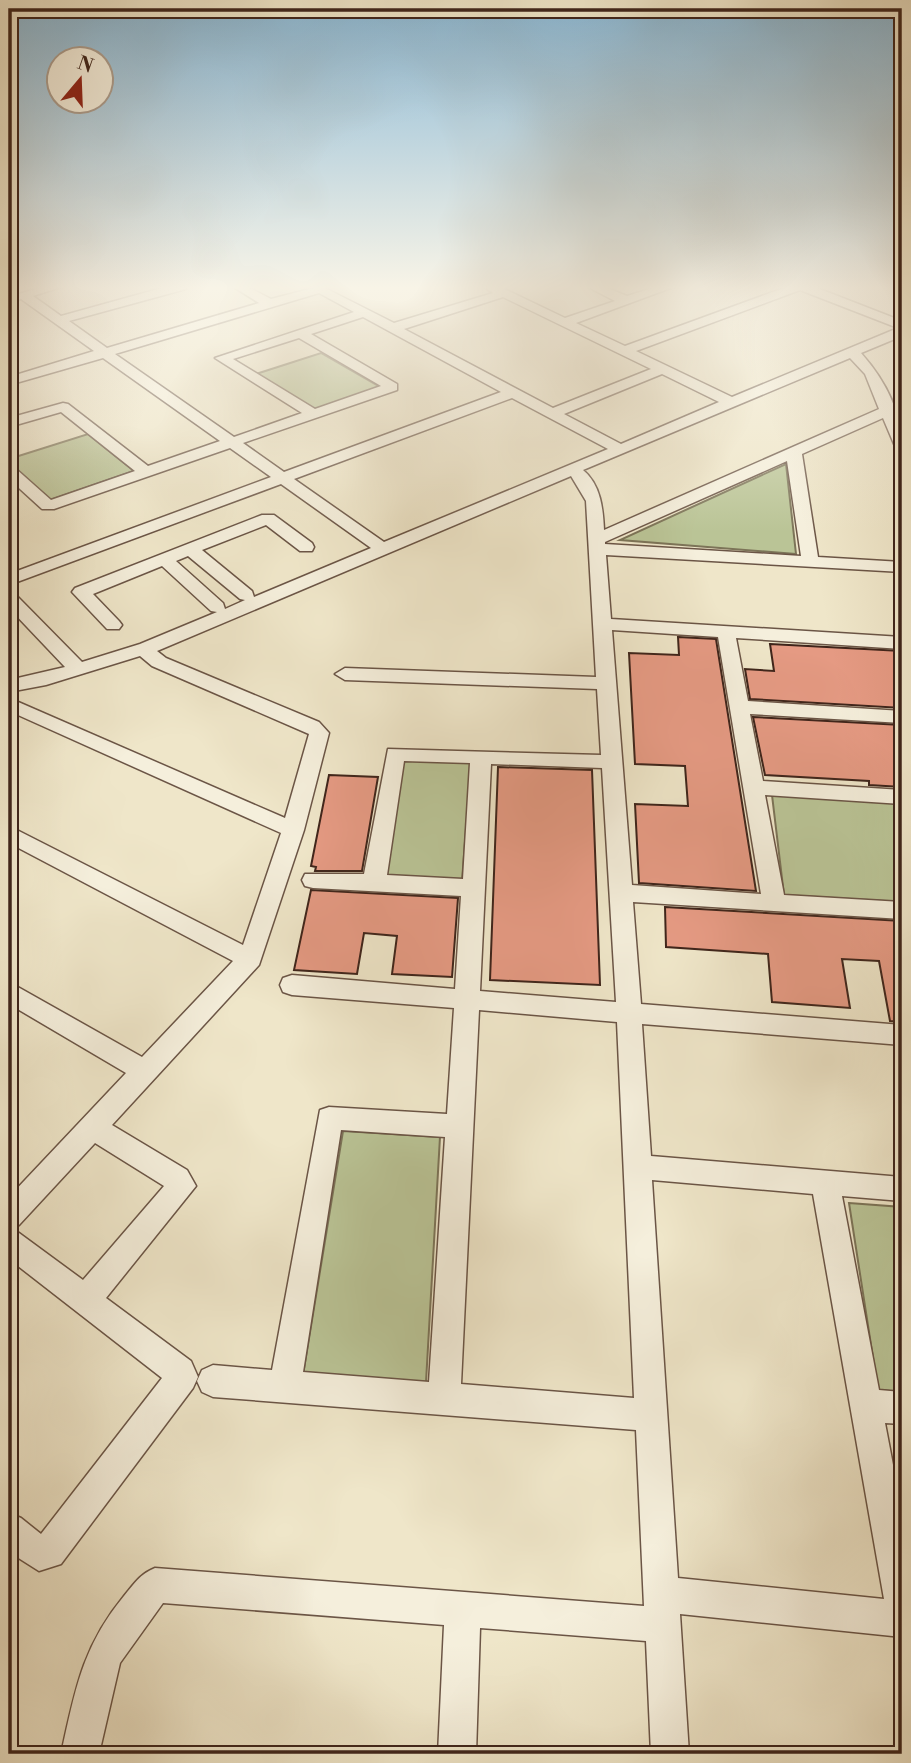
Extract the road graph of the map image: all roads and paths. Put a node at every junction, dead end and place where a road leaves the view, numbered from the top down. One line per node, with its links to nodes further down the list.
1 (53, 368): 10 (street)
2 (127, 368): 17 (street)
3 (238, 368): 15 (street)
4 (360, 368): 15 (street)
5 (469, 368): 11 (street)
6 (800, 368): 12 (street)
7 (808, 368): 12 (street)
8 (867, 368): 13 (street)
9 (663, 369): 12 (street); 14 (street)
10 (9, 381)
11 (514, 392): 14 (street); 24 (street)
12 (726, 399): 19 (street)
13 (889, 411): 18 (street); 20 (street)
14 (552, 413): 19 (street)
15 (313, 415): 17 (street)
16 (9, 424): 23 (street)
17 (233, 442): 23 (street); 24 (street)
18 (902, 444)
19 (614, 446): 21 (street); 25 (street)
20 (794, 453): 26 (street); 30 (street)
21 (572, 469): 25 (street); 26 (street)
22 (9, 471): 23 (street)
23 (146, 472)
24 (283, 478): 25 (street); 32 (street)
25 (378, 545): 33 (street); 40 (street)
26 (597, 545): 30 (street); 36 (street)
27 (306, 547): 28 (street)
28 (190, 549): 29 (street); 33 (street)
29 (163, 559): 35 (street); 37 (street)
30 (810, 562): 31 (street)
31 (902, 567)
32 (9, 580)
33 (246, 595): 35 (street)
34 (9, 598): 41 (street)
35 (216, 607): 41 (street)
36 (602, 624): 38 (street); 44 (street)
37 (113, 625)
38 (726, 632): 39 (street); 47 (street)
39 (902, 643)
40 (143, 649): 41 (street); 53 (street)
41 (74, 665): 43 (street); 45 (street)
42 (345, 674): 44 (street)
43 (9, 676)
44 (606, 683): 50 (street)
45 (9, 686)
46 (9, 704): 53 (street)
47 (740, 707): 48 (street); 51 (street)
48 (902, 717)
49 (481, 757): 50 (street); 56 (street); 57 (street)
50 (611, 762): 58 (street)
51 (754, 787): 52 (street); 59 (street)
52 (902, 797)
53 (293, 830): 61 (street)
54 (9, 834): 61 (street)
55 (313, 880): 56 (street)
56 (374, 885): 57 (street)
57 (473, 888): 64 (street)
58 (621, 893): 59 (street); 65 (street)
59 (774, 902): 60 (street)
60 (902, 911)
61 (250, 959): 67 (street)
62 (292, 985): 64 (street)
63 (9, 992): 67 (street)
64 (467, 999): 65 (street); 68 (street)
65 (629, 1013): 66 (street); 70 (street)
66 (902, 1035)
67 (146, 1072): 69 (street)
68 (460, 1126): 77 (street); 78 (street)
69 (94, 1128): 73 (street); 75 (street)
70 (637, 1167): 71 (street); 81 (street)
71 (825, 1183): 72 (street); 79 (street)
72 (902, 1189)
73 (11, 1211)
74 (9, 1242): 75 (street)
75 (86, 1299): 82 (street)
76 (214, 1381): 77 (street)
77 (285, 1385): 78 (street)
78 (444, 1398): 81 (street)
79 (866, 1405): 80 (street); 83 (street)
80 (902, 1408)
81 (651, 1415): 85 (street)
82 (9, 1530)
83 (902, 1602)
84 (463, 1609): 85 (street); 87 (street); 88 (street)
85 (662, 1609): 86 (street); 89 (street)
86 (902, 1619)
87 (80, 1754)
88 (457, 1754)
89 (670, 1754)

